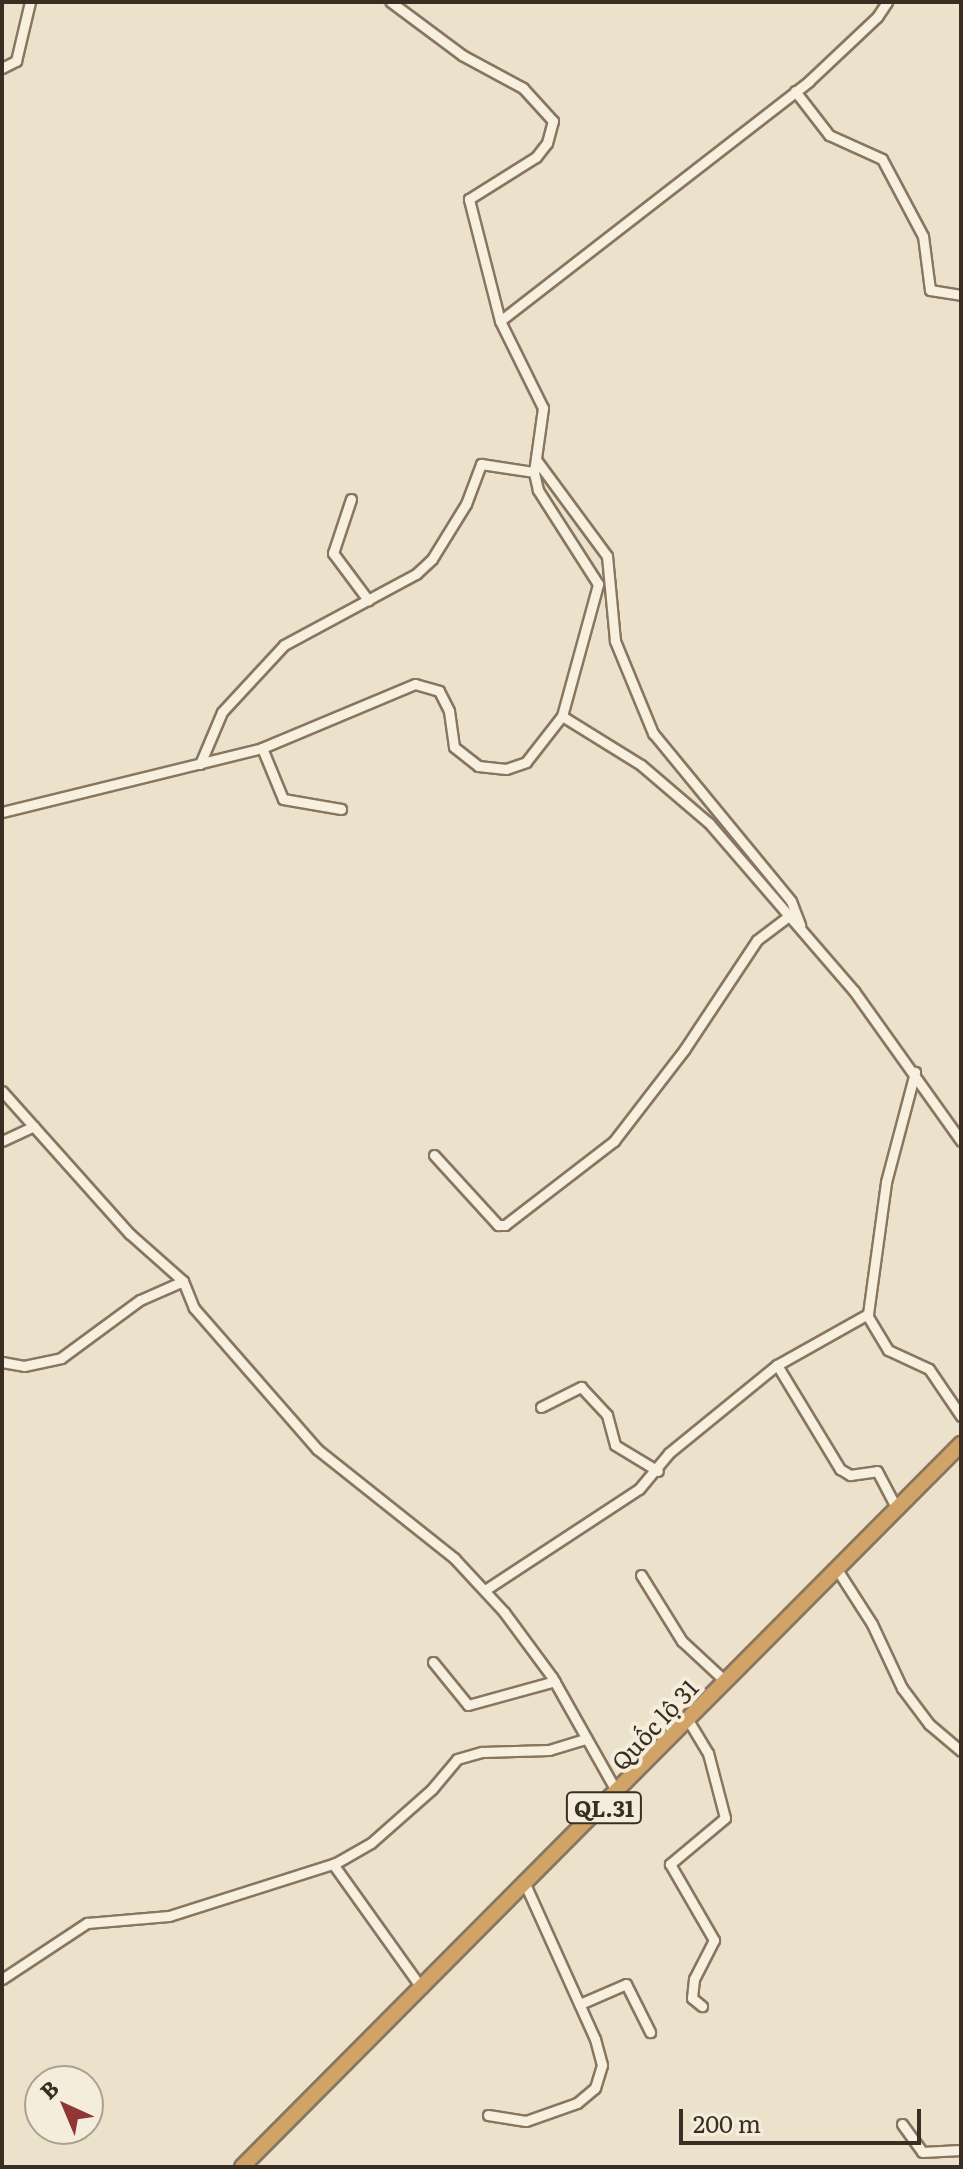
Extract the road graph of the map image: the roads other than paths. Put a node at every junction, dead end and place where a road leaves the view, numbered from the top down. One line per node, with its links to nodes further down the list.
1 (30, 2): 4 (street)
2 (391, 2): 7 (street)
3 (887, 2): 5 (street)
4 (2, 68)
5 (795, 91): 6 (street); 7 (street)
6 (961, 295)
7 (500, 321): 8 (street)
8 (537, 461): 9 (street); 18 (street)
9 (534, 472): 11 (street); 12 (street)
10 (351, 499): 11 (street)
11 (368, 600): 14 (street)
12 (562, 716): 13 (street); 17 (street)
13 (262, 748): 14 (street); 15 (street)
14 (200, 764): 16 (street)
15 (341, 809)
16 (2, 812)
17 (789, 916): 18 (street); 24 (street)
18 (801, 928): 19 (street)
19 (915, 1072): 23 (street); 26 (street)
20 (2, 1091): 21 (street)
21 (34, 1126): 22 (street); 25 (street)
22 (2, 1141)
23 (961, 1141)
24 (434, 1155)
25 (183, 1281): 27 (street); 36 (street)
26 (867, 1315): 28 (street); 30 (street)
27 (2, 1362)
28 (777, 1365): 32 (street); 33 (street)
29 (541, 1407): 32 (street)
30 (961, 1416)
31 (961, 1444): 33 (highway, Quốc lộ 31 / QL.31)
32 (658, 1471): 36 (street)
33 (897, 1509): 34 (highway, Quốc lộ 31 / QL.31)
34 (838, 1571): 39 (highway, Quốc lộ 31 / QL.31); 42 (street)
35 (641, 1575): 39 (street)
36 (485, 1590): 38 (street)
37 (433, 1662): 38 (street)
38 (555, 1681): 41 (street)
39 (725, 1681): 40 (highway, Quốc lộ 31 / QL.31)
40 (688, 1720): 43 (highway, Quốc lộ 31 / QL.31); 49 (street)
41 (586, 1739): 43 (street); 44 (street)
42 (961, 1751)
43 (618, 1794): 45 (highway, Quốc lộ 31 / QL.31)
44 (333, 1864): 46 (street); 47 (street)
45 (526, 1886): 47 (highway, Quốc lộ 31 / QL.31); 48 (street)
46 (2, 1979)
47 (422, 1989): 54 (highway, Quốc lộ 31 / QL.31)
48 (580, 2004): 50 (street); 51 (street)
49 (702, 2006)
50 (650, 2032)
51 (488, 2115)
52 (902, 2124): 53 (street)
53 (961, 2150)
54 (242, 2167)

